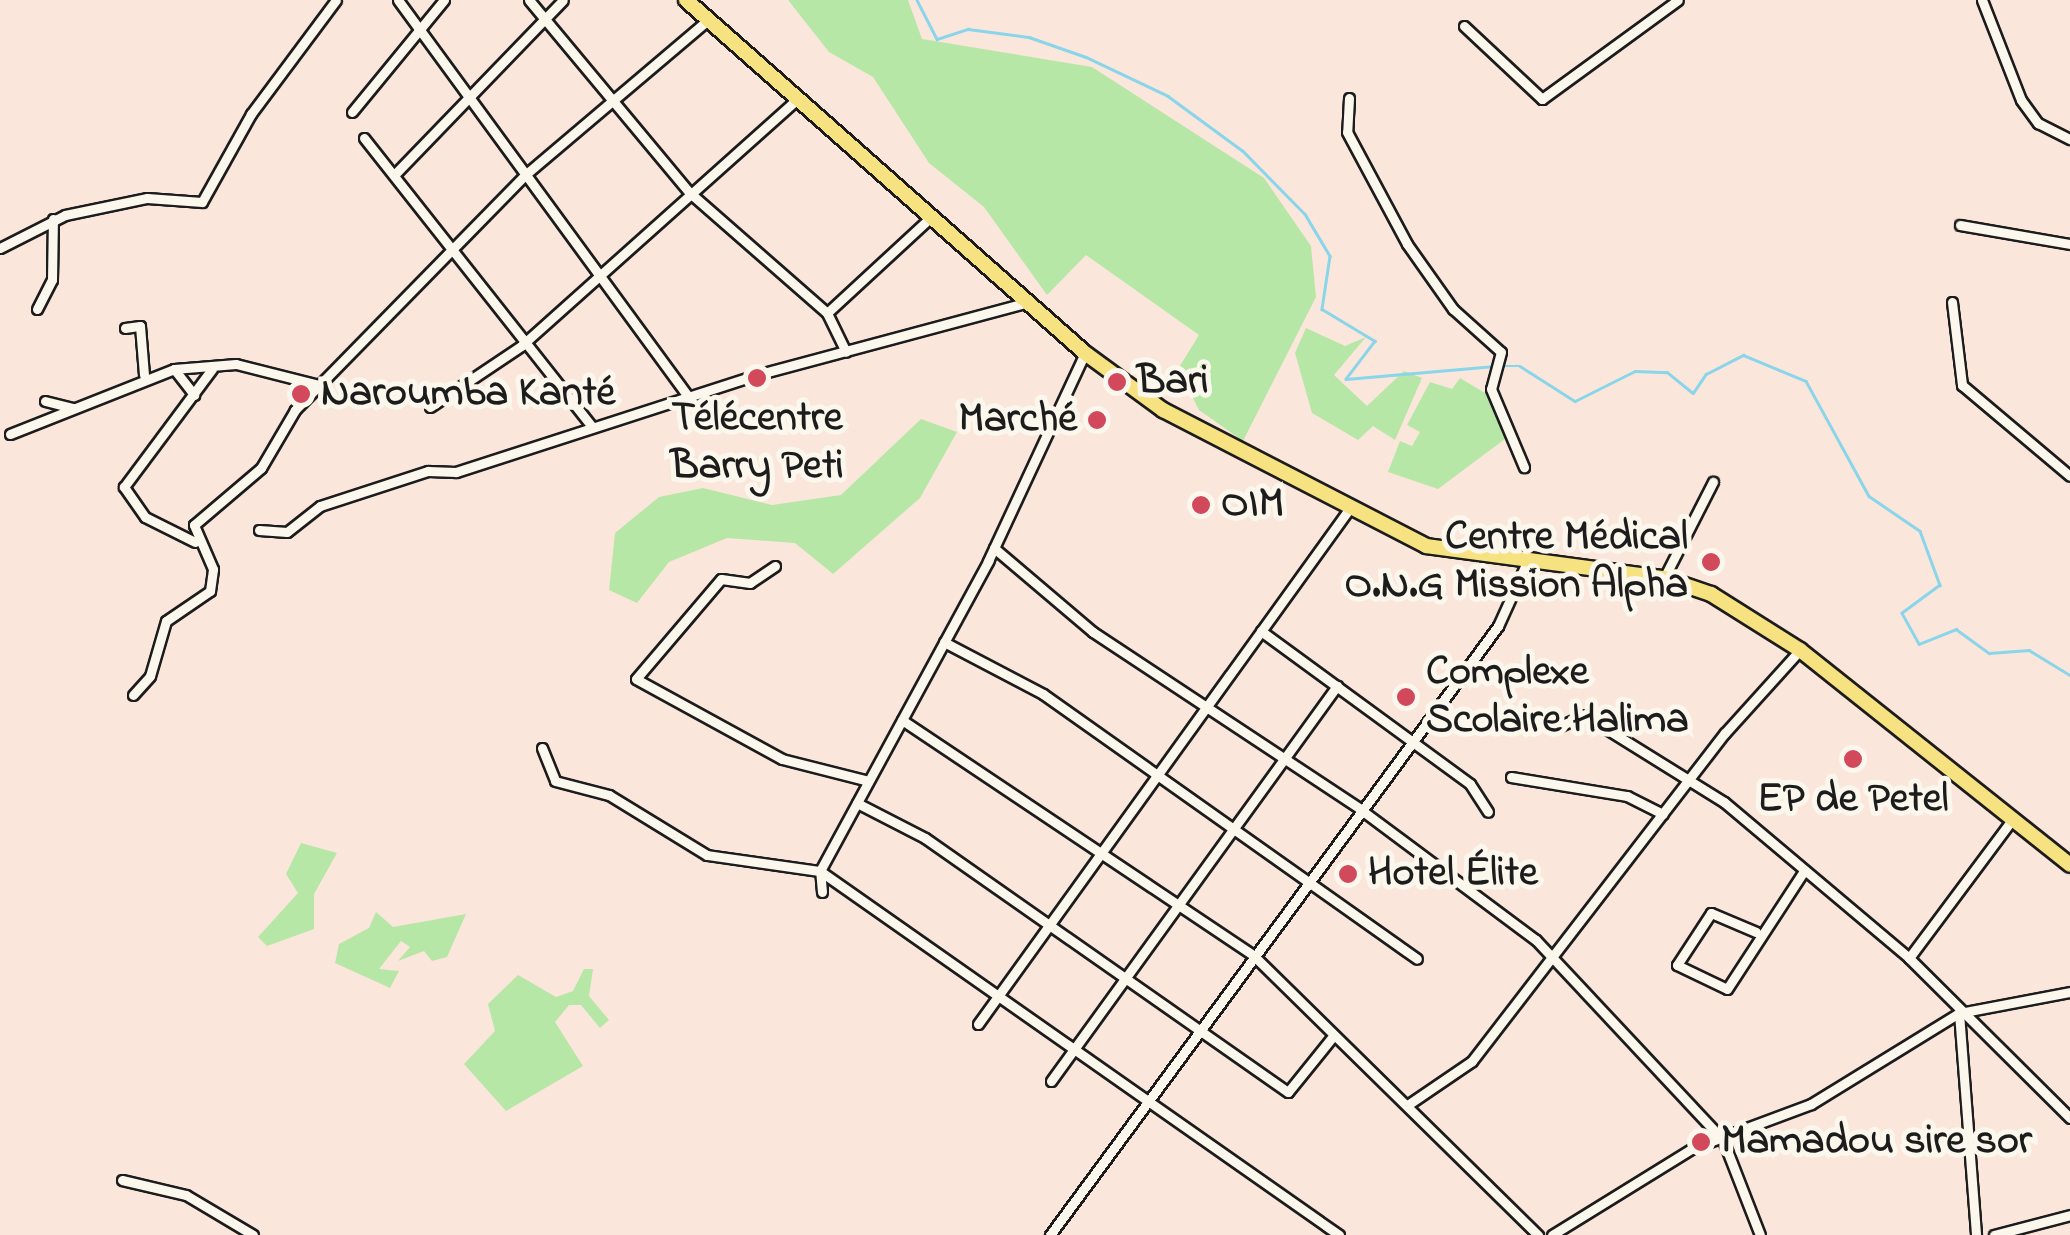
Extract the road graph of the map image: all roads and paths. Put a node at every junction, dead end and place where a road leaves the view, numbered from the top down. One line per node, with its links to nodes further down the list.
1 (336, 0): 24 (street)
2 (398, 0): 12 (street)
3 (444, 0): 12 (street)
4 (528, 0): 9 (street)
5 (563, 0): 9 (street)
6 (686, 0): 10 (highway)
7 (1678, 0): 11 (street)
8 (1982, 0): 19 (street)
9 (546, 19): 15 (street); 16 (street)
10 (709, 19): 13 (highway); 15 (street)
11 (1464, 26)
12 (420, 30): 16 (street); 17 (street)
13 (798, 98): 22 (street); 23 (highway)
14 (1349, 98): 49 (street)
15 (612, 101): 21 (street); 22 (street)
16 (468, 102): 20 (street); 21 (street)
17 (352, 112)
18 (364, 138): 20 (street)
19 (2070, 139)
20 (396, 173): 28 (street)
21 (525, 175): 28 (street); 29 (street)
22 (690, 194): 29 (street); 33 (street)
23 (932, 216): 30 (highway); 33 (street)
24 (54, 220): 27 (street); 32 (street)
25 (1960, 225): 26 (street)
26 (2070, 244)
27 (0, 248)
28 (452, 250): 35 (street); 41 (street)
29 (597, 278): 35 (street); 43 (street)
30 (1028, 302): 36 (street); 37 (highway)
31 (1952, 302): 50 (street)
32 (38, 309)
33 (827, 313): 36 (street)
34 (125, 328): 40 (street)
35 (524, 343): 45 (street); 47 (street)
36 (846, 352): 43 (street)
37 (1085, 353): 52 (highway); 57 (street)
38 (174, 369): 39 (street); 40 (street); 42 (street)
39 (212, 369): 41 (street); 42 (street)
40 (144, 375): 46 (street)
41 (319, 385): 53 (street)
42 (194, 395): 55 (street)
43 (688, 396): 47 (street)
44 (45, 401): 46 (street)
45 (430, 407)
46 (73, 408): 48 (street)
47 (592, 427): 54 (street)
48 (10, 434)
49 (1524, 467)
50 (2070, 476)
51 (1714, 482): 60 (street)
52 (1347, 512): 58 (highway); 61 (street)
53 (194, 525): 55 (street); 56 (street)
54 (259, 530)
55 (173, 536): 56 (street)
56 (195, 542): 65 (street)
57 (994, 548): 62 (street); 66 (street)
58 (1527, 562): 60 (highway); 69 (street)
59 (775, 566): 75 (street)
60 (1664, 578): 63 (highway)
61 (1261, 631): 64 (street); 66 (street)
62 (944, 642): 67 (street); 72 (street)
63 (1800, 650): 74 (street); 80 (highway)
64 (1337, 686): 69 (street); 71 (street)
65 (133, 694)
66 (1207, 705): 71 (street); 72 (street)
67 (902, 720): 75 (street); 82 (street)
68 (1556, 728): 74 (street)
69 (1408, 737): 77 (street); 78 (street)
70 (542, 748): 85 (street)
71 (1284, 757): 77 (street); 81 (street)
72 (1157, 773): 81 (street); 82 (street)
73 (1511, 777): 79 (street)
74 (1690, 778): 79 (street); 84 (street)
75 (868, 781): 76 (street)
76 (857, 803): 85 (street); 89 (street)
77 (1360, 809): 86 (street); 94 (street)
78 (1488, 812)
79 (1663, 814): 94 (street)
80 (2012, 820): 83 (highway); 93 (street)
81 (1229, 831): 86 (street); 88 (street)
82 (1102, 854): 88 (street); 89 (street)
83 (2070, 865)
84 (1804, 871): 90 (street); 93 (street)
85 (820, 872): 87 (street); 97 (street)
86 (1303, 885): 91 (street); 92 (street)
87 (822, 892)
88 (1178, 904): 91 (street); 95 (street)
89 (1051, 925): 95 (street); 97 (street)
90 (1756, 932): 90 (street)
91 (1253, 955): 100 (street); 101 (street)
92 (1417, 958)
93 (1909, 958): 98 (street)
94 (1556, 959): 105 (street); 107 (street)
95 (1126, 978): 100 (street); 102 (street)
96 (2070, 992): 98 (street)
97 (998, 998): 99 (street); 102 (street)
98 (1958, 1014): 106 (street); 107 (street); 116 (street)
99 (978, 1024)
100 (1196, 1028): 101 (street); 104 (street)
101 (1334, 1035): 105 (street)
102 (1076, 1051): 103 (street); 104 (street)
103 (1051, 1081)
104 (1145, 1101): 111 (street); 112 (street)
105 (1408, 1104): 113 (street)
106 (2070, 1118)
107 (1723, 1140): 114 (street); 115 (street)
108 (122, 1180): 110 (street)
109 (2070, 1216): 117 (street)
110 (253, 1235)
111 (1050, 1235)
112 (1339, 1235)
113 (1538, 1235)
114 (1552, 1235)
115 (1760, 1235)
116 (1976, 1235)
117 (1994, 1235)

